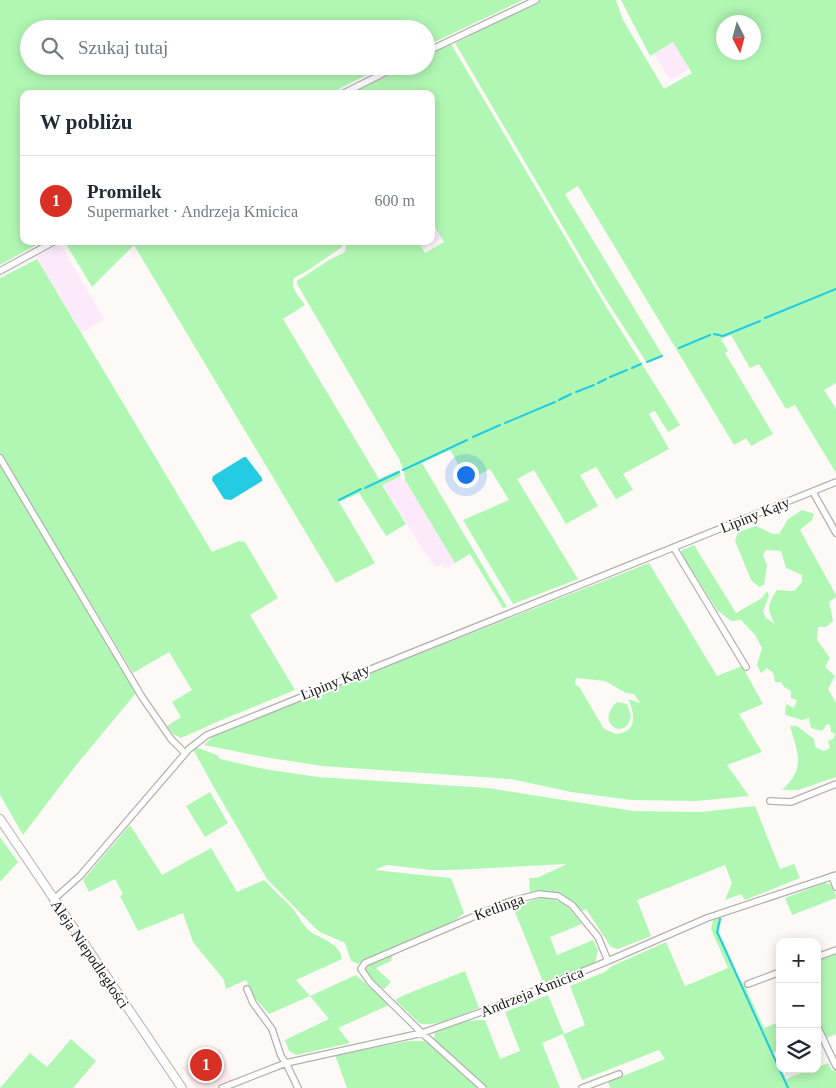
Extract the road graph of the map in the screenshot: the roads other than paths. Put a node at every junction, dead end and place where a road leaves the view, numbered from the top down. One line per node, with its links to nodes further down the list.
1 (536, 0): 2 (street)
2 (435, 48)
3 (380, 75): 4 (street)
4 (350, 90)
5 (48, 245): 6 (street)
6 (0, 272)
7 (0, 458): 13 (street)
8 (836, 482): 9 (street, Lipiny Kąty)
9 (813, 492): 10 (street); 11 (street, Lipiny Kąty)
10 (836, 533)
11 (674, 548): 12 (street); 13 (street, Lipiny Kąty)
12 (746, 667)
13 (185, 753): 19 (street, Lipiny Kąty)
14 (836, 784): 15 (street)
15 (770, 801)
16 (0, 819): 19 (street, Aleja Niepodległości)
17 (834, 875): 18 (street); 22 (street, Andrzeja Kmicica)
18 (836, 887)
19 (53, 900): 31 (street, Aleja Niepodległości)
20 (836, 950): 21 (street)
21 (821, 956)
22 (608, 961): 27 (street, Andrzeja Kmicica); 27 (street, Ketlinga)
23 (776, 974): 24 (street)
24 (748, 984)
25 (246, 989): 28 (street)
26 (818, 1028): 29 (street)
27 (422, 1033): 28 (street, Andrzeja Kmicica); 34 (street)
28 (286, 1063): 32 (street, Andrzeja Kmicica); 33 (street)
29 (836, 1066)
30 (619, 1074): 35 (street)
31 (182, 1088)
32 (222, 1088)
33 (298, 1088)
34 (483, 1088)
35 (582, 1088)

